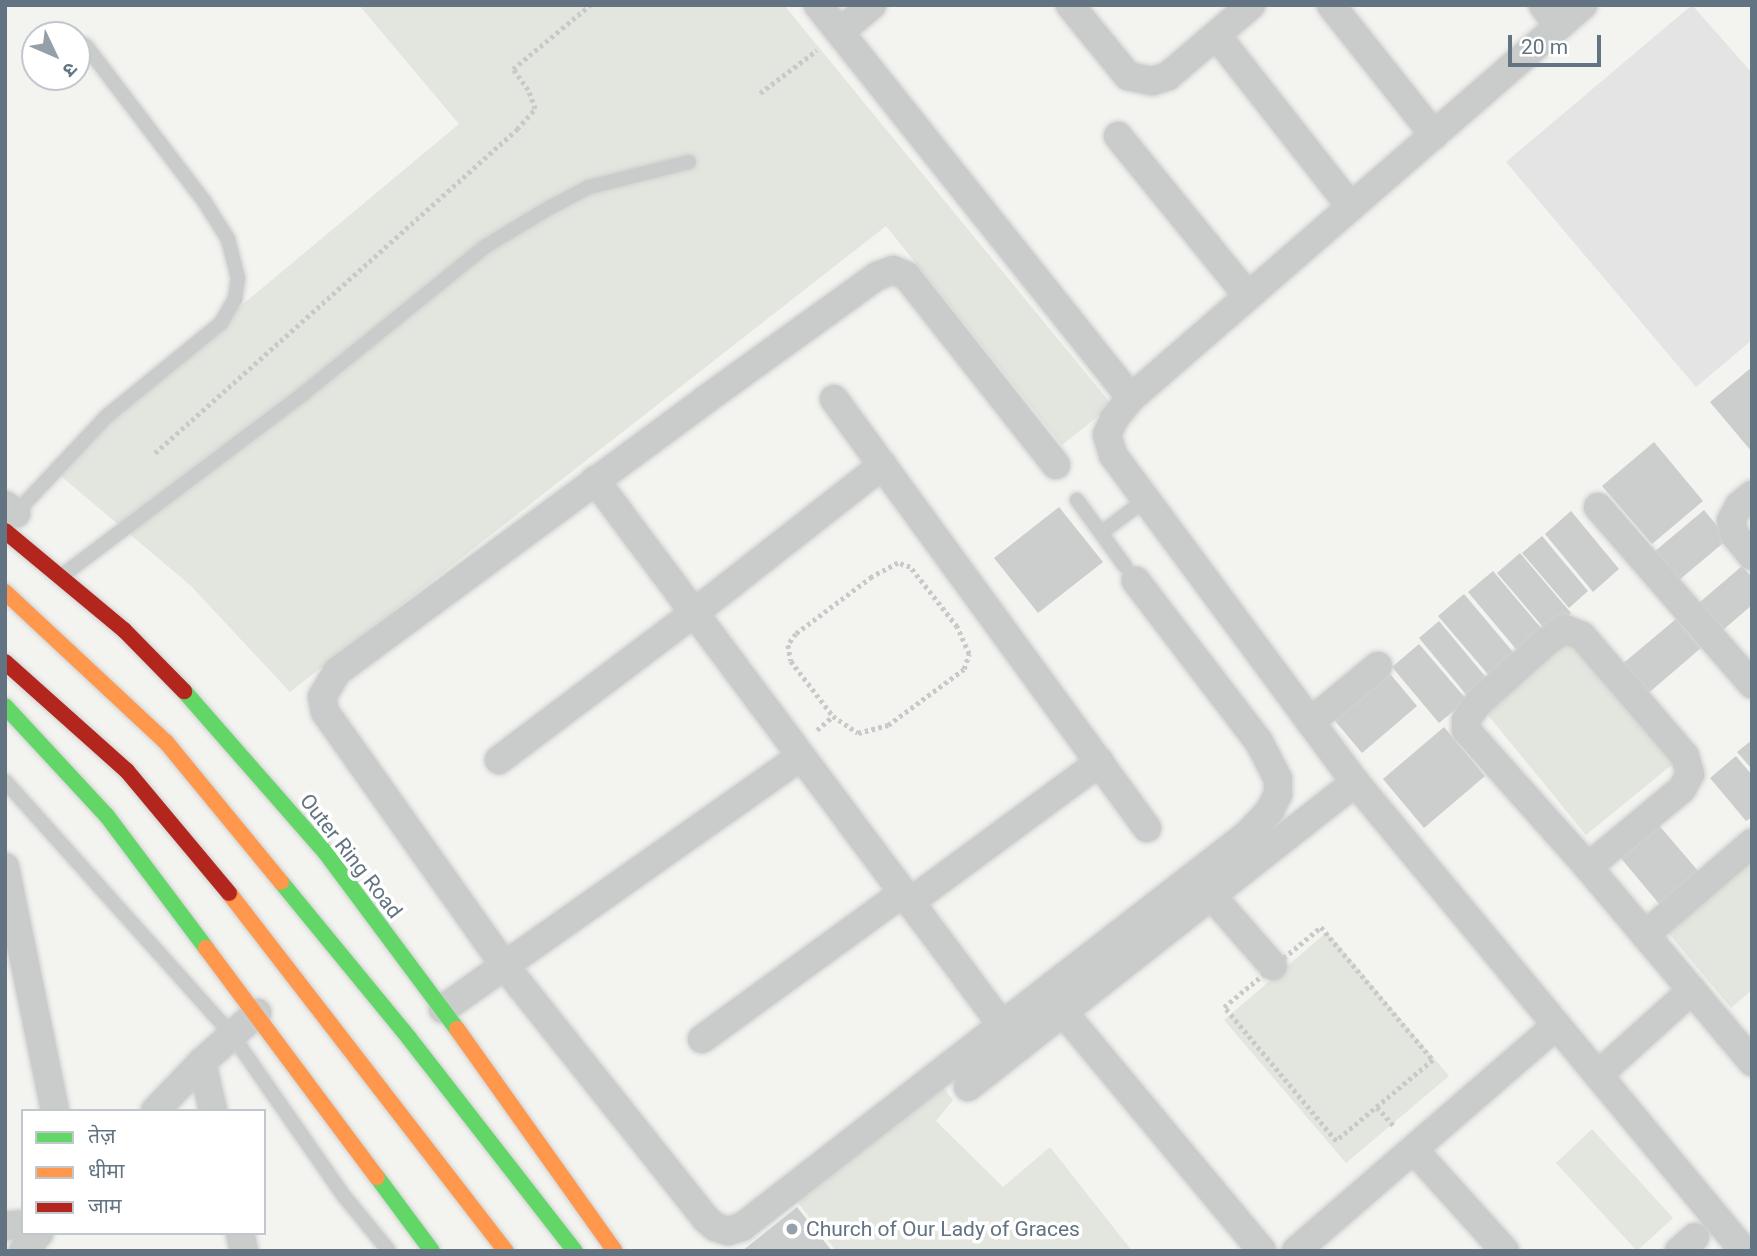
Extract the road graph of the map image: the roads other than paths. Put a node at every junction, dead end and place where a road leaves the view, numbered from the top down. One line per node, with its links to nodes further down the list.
1 (818, 5): 8 (street)
2 (872, 5): 8 (street)
3 (1070, 5): 9 (street)
4 (1251, 5): 9 (street)
5 (1331, 5): 11 (street)
6 (1583, 5): 7 (street)
7 (1551, 15): 11 (street)
8 (840, 32): 16 (street)
9 (1217, 36): 14 (street)
10 (91, 53): 25 (lane)
11 (1434, 135): 14 (street)
12 (1118, 136): 15 (street)
13 (689, 163): 29 (lane)
14 (1351, 206): 15 (street)
15 (1248, 296): 16 (street)
16 (1131, 398): 23 (street)
17 (834, 399): 18 (street)
18 (883, 465): 31 (street); 39 (street)
19 (1056, 465): 20 (street)
20 (595, 480): 31 (street); 49 (street)
21 (1752, 495): 27 (street)
22 (1077, 500): 26 (lane)
23 (1146, 500): 26 (lane); 36 (street)
24 (1598, 506): 34 (street)
25 (8, 518): 29 (street, Outer Ring Road)
26 (1101, 534): 28 (lane)
27 (1752, 556)
28 (1130, 573): 55 (street)
29 (60, 577): 52 (street, Outer Ring Road)
30 (5, 592): 72 (street)
31 (694, 614): 37 (street); 38 (street)
32 (5, 662): 71 (street)
33 (1378, 666): 36 (street)
34 (1752, 684)
35 (5, 706): 54 (street)
36 (1310, 722): 41 (street)
37 (798, 752): 47 (street); 49 (street)
38 (499, 760)
39 (1100, 762): 42 (street); 47 (street)
40 (5, 780): 57 (lane)
41 (1355, 782): 46 (street); 56 (street)
42 (1147, 828)
43 (1752, 843): 48 (street)
44 (5, 867): 63 (street)
45 (1588, 867): 45 (street); 48 (street)
46 (1211, 895): 50 (street); 53 (street)
47 (906, 898): 55 (street); 58 (street)
48 (1645, 935): 51 (street)
49 (505, 965): 52 (street); 55 (street)
50 (1273, 966)
51 (1692, 990): 59 (street); 61 (street)
52 (443, 1009): 73 (street, Outer Ring Road)
53 (1063, 1012): 62 (street); 74 (street)
54 (257, 1013): 57 (street); 70 (street)
55 (1002, 1025)
56 (1555, 1027): 61 (street); 66 (street)
57 (232, 1035): 60 (street); 69 (lane)
58 (702, 1039)
59 (1747, 1047)
60 (202, 1062): 64 (street); 65 (street)
61 (1598, 1075): 77 (street)
62 (968, 1087)
63 (55, 1109)
64 (157, 1109)
65 (213, 1109)
66 (1414, 1150): 75 (street); 76 (street)
67 (5, 1226): 68 (street)
68 (28, 1241)
69 (388, 1251)
70 (432, 1251)
71 (506, 1251)
72 (575, 1251)
73 (615, 1251)
74 (1262, 1251)
75 (1296, 1251)
76 (1505, 1251)
77 (1744, 1251)

